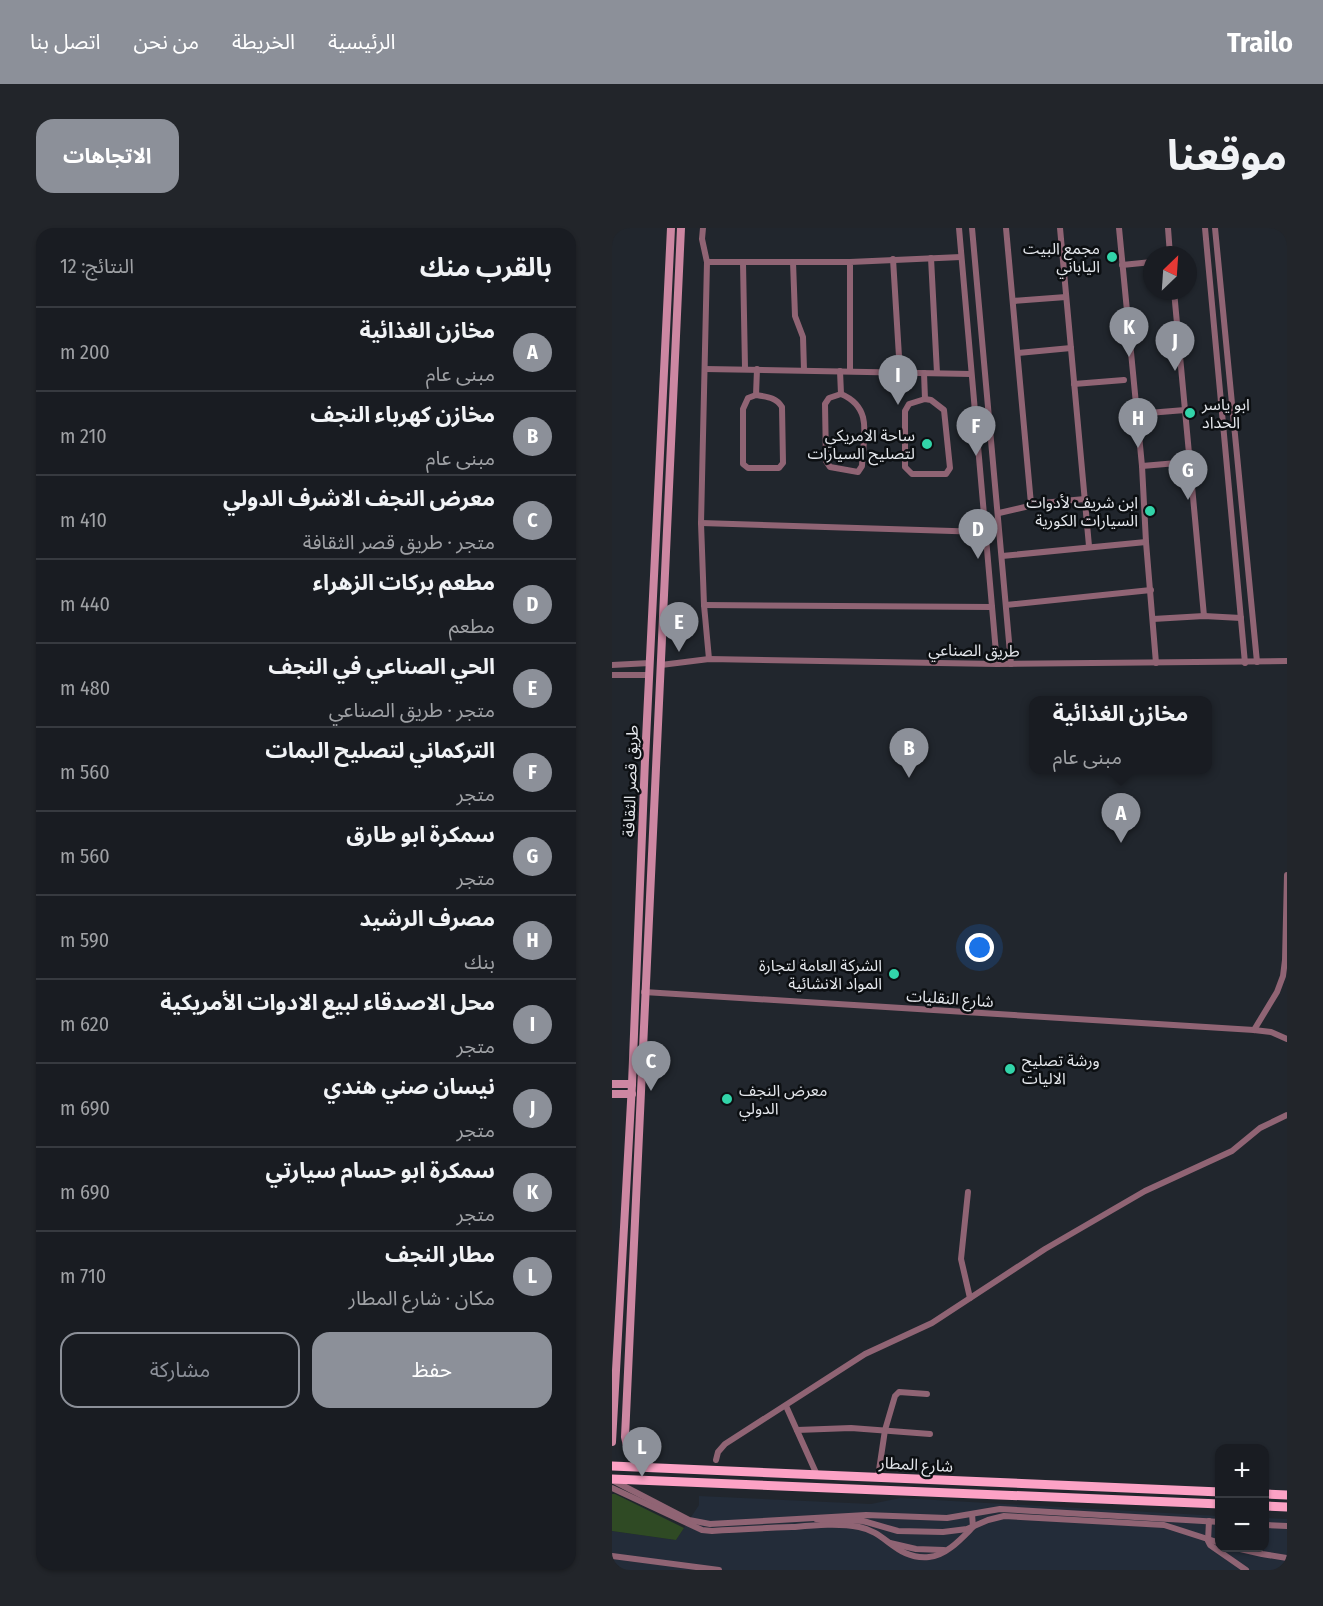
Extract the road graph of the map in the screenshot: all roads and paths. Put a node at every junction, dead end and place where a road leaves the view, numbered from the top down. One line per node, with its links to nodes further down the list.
1 (671, 228): 65 (street, طريق قصر الثقافة)
2 (681, 228): 66 (street, طريق قصر الثقافة)
3 (703, 228): 16 (street)
4 (959, 228): 13 (street)
5 (972, 228): 50 (street)
6 (1006, 228): 24 (street)
7 (1060, 228): 22 (street)
8 (1119, 228): 21 (street)
9 (1168, 228): 12 (street)
10 (1205, 228): 40 (street)
11 (1215, 228): 38 (street)
12 (1169, 246)
13 (961, 257): 14 (street); 36 (street)
14 (931, 258): 15 (street); 35 (street)
15 (893, 259): 18 (street); 33 (street)
16 (707, 262): 19 (street); 28 (street)
17 (793, 262): 18 (street); 19 (street); 30 (street)
18 (850, 262): 32 (street)
19 (743, 263): 27 (street)
20 (1143, 263): 21 (street)
21 (1122, 265): 45 (street)
22 (1066, 297): 24 (street); 25 (street)
23 (1175, 300): 44 (street)
24 (1013, 301): 26 (street)
25 (1071, 348): 26 (street); 39 (street)
26 (1018, 353): 49 (street)
27 (746, 368): 28 (street); 29 (street)
28 (705, 369): 51 (street)
29 (757, 369): 30 (street); 42 (street)
30 (804, 370): 31 (street)
31 (840, 371): 32 (street); 41 (street)
32 (850, 371): 33 (street)
33 (900, 372): 34 (street)
34 (924, 373): 35 (street); 43 (street)
35 (937, 374): 36 (street)
36 (971, 374): 54 (street)
37 (1124, 380): 39 (street)
38 (1230, 383): 40 (street); 52 (street)
39 (1074, 384): 48 (street)
40 (1219, 384): 53 (street)
41 (841, 394): 41 (street)
42 (756, 395): 42 (street)
43 (925, 399): 43 (street)
44 (1185, 410): 45 (street); 46 (street)
45 (1136, 414): 47 (street)
46 (1189, 462): 47 (street); 62 (street)
47 (1142, 466): 55 (street)
48 (1085, 499): 49 (street); 56 (street)
49 (1031, 504): 50 (street)
50 (999, 513): 57 (street)
51 (701, 523): 54 (street); 59 (street)
52 (1244, 529): 53 (street); 69 (street)
53 (1233, 531): 63 (street)
54 (984, 532): 61 (street)
55 (1146, 542): 56 (street); 58 (street)
56 (1089, 546): 57 (street)
57 (1002, 556): 60 (street)
58 (1151, 591): 60 (street); 64 (street)
59 (704, 605): 61 (street); 67 (street)
60 (1006, 605): 75 (street)
61 (992, 607): 74 (street)
62 (1204, 616): 63 (street); 64 (street)
63 (1241, 618): 72 (street)
64 (1153, 619): 71 (street)
65 (651, 642): 66 (street); 70 (street, طريق قصر الثقافة)
66 (662, 643): 73 (street, طريق قصر الثقافة)
67 (709, 659): 73 (street, طريق الصناعي); 74 (street, طريق الصناعي)
68 (1287, 661): 69 (street, طريق الصناعي)
69 (1257, 662): 72 (street, طريق الصناعي)
70 (650, 663): 76 (street); 78 (street, طريق قصر الثقافة)
71 (1156, 663): 72 (street, طريق الصناعي); 75 (street, طريق الصناعي)
72 (1245, 663)
73 (661, 664): 79 (street, طريق قصر الثقافة)
74 (997, 664): 75 (street, طريق الصناعي)
75 (1011, 664)
76 (612, 665)
77 (612, 675): 78 (street)
78 (650, 675): 80 (street, طريق قصر الثقافة)
79 (656, 759): 80 (street); 82 (street, طريق قصر الثقافة)
80 (645, 760): 86 (street, طريق قصر الثقافة)
81 (1287, 875): 83 (street)
82 (644, 992): 83 (street, شارع النقليات); 100 (street, طريق قصر الثقافة)
83 (1254, 1030): 84 (street, شارع النقليات)
84 (1287, 1039)
85 (612, 1084): 86 (street)
86 (632, 1084): 88 (street, طريق قصر الثقافة)
87 (612, 1094): 88 (street)
88 (632, 1094): 97 (street, طريق قصر الثقافة)
89 (1287, 1115): 91 (street)
90 (968, 1192): 91 (street)
91 (970, 1298): 93 (street)
92 (927, 1394): 95 (street)
93 (786, 1406): 94 (street); 98 (street)
94 (797, 1430): 95 (street); 102 (street)
95 (885, 1430): 96 (street); 104 (street)
96 (930, 1434)
97 (612, 1442)
98 (716, 1460)
99 (612, 1466): 100 (main road, شارع المطار)
100 (644, 1466): 101 (main road, شارع المطار)
101 (801, 1474): 102 (main road, شارع المطار); 106 (main road)
102 (817, 1475): 103 (main road, شارع المطار)
103 (827, 1475): 104 (main road, شارع المطار); 108 (main road)
104 (878, 1477): 109 (main road, شارع المطار)
105 (612, 1480): 106 (main road, شارع المطار); 117 (street)
106 (802, 1487): 108 (main road, شارع المطار)
107 (612, 1488): 123 (street)
108 (827, 1488): 112 (main road, شارع المطار)
109 (1215, 1492)
110 (1269, 1494): 111 (main road)
111 (1287, 1495)
112 (1215, 1504)
113 (1269, 1506): 114 (main road)
114 (1287, 1507)
115 (972, 1514): 116 (street); 118 (street); 123 (street)
116 (882, 1516): 117 (street); 121 (street)
117 (815, 1519): 121 (street)
118 (1209, 1521): 119 (street); 124 (street)
119 (1215, 1522)
120 (1269, 1525): 122 (street)
121 (880, 1526): 123 (street)
122 (1287, 1526)
123 (974, 1527): 124 (street)
124 (1208, 1539): 125 (street); 129 (street)
125 (1215, 1541)
126 (1253, 1552): 128 (street)
127 (612, 1556): 130 (street)
128 (1287, 1558)
129 (1230, 1560): 131 (street); 132 (street)
130 (719, 1570)
131 (1238, 1570)
132 (1246, 1570)

